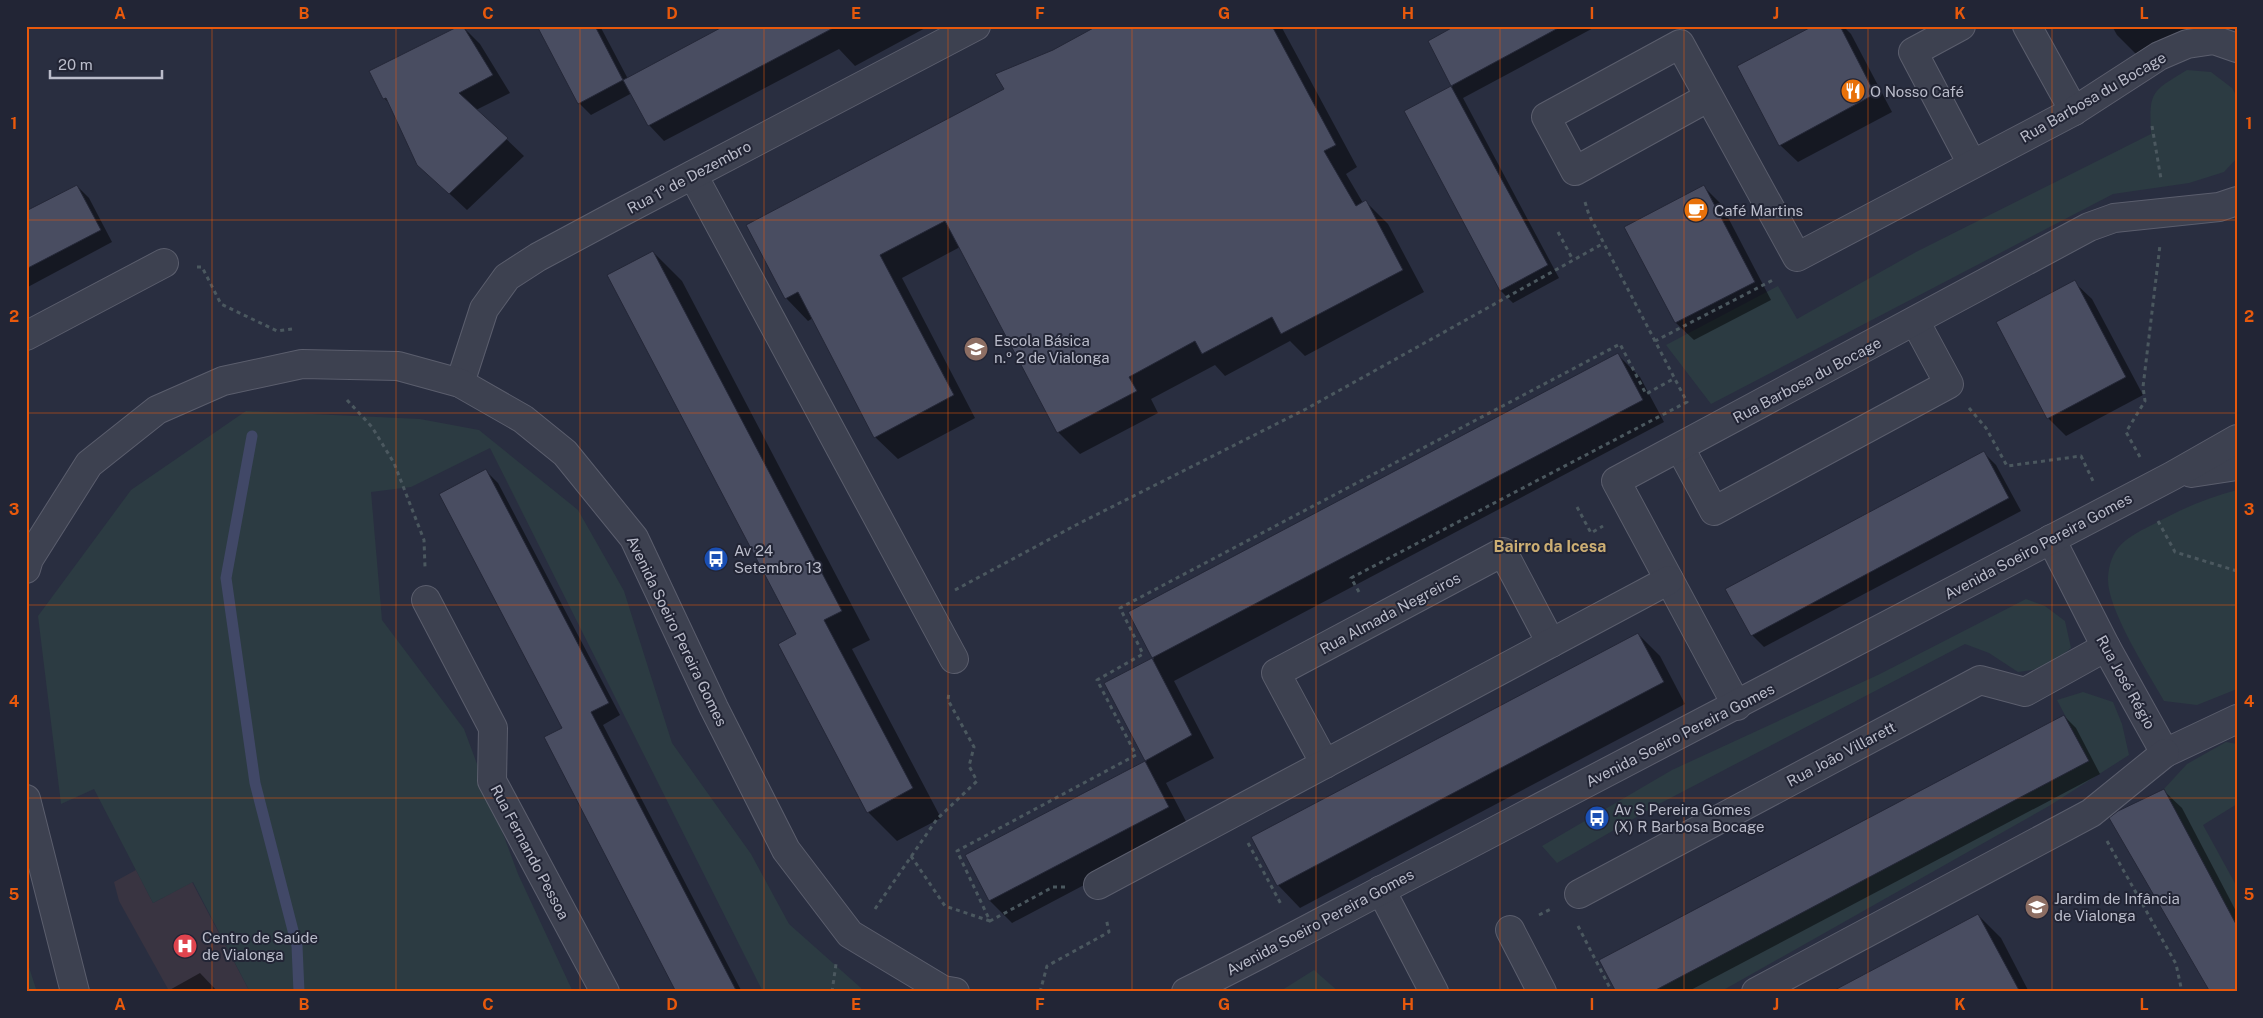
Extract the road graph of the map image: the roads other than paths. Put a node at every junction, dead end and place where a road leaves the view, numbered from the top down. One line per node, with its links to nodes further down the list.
1 (976, 26): 8 (street, Rua 1º de Dezembro)
2 (1961, 26): 7 (street)
3 (2028, 26): 6 (street)
4 (2237, 48): 6 (street, Rua Barbosa du Bocage)
5 (1709, 97): 5 (street); 7 (street, Rua Barbosa du Bocage)
6 (2074, 111): 7 (street, Rua Barbosa du Bocage)
7 (1972, 164)
8 (693, 175): 13 (street, Rua 1º de Dezembro); 24 (street)
9 (2237, 201): 11 (street, Rua Barbosa du Bocage)
10 (164, 263): 12 (street)
11 (1914, 321): 15 (street, Rua Barbosa du Bocage); 15 (street)
12 (26, 336)
13 (460, 383): 19 (street, Avenida Soeiro Pereira Gomes); 34 (street, Avenida Soeiro Pereira Gomes)
14 (2237, 439): 17 (street, Avenida Soeiro Pereira Gomes)
15 (1680, 448): 20 (street, Rua Barbosa du Bocage)
16 (2237, 466): 17 (street, Avenida Soeiro Pereira Gomes)
17 (2172, 476): 18 (street, Avenida Soeiro Pereira Gomes)
18 (2051, 539): 23 (street, Rua José Régio); 25 (street, Avenida Soeiro Pereira Gomes)
19 (26, 569)
20 (1669, 580): 22 (street); 25 (street, Rua Barbosa du Bocage)
21 (426, 600): 36 (street, Rua Fernando Pessoa)
22 (1551, 643): 28 (street); 28 (street, Rua Almada Negreiros)
23 (2106, 647): 27 (street, Rua José Régio); 32 (street, Rua João Villarett)
24 (954, 659)
25 (1737, 706): 31 (street, Avenida Soeiro Pereira Gomes)
26 (2237, 719): 27 (street)
27 (2165, 753): 40 (street)
28 (1325, 764): 30 (street)
29 (26, 799): 35 (street)
30 (1098, 885)
31 (1381, 890): 37 (street, Avenida Soeiro Pereira Gomes); 38 (street)
32 (1572, 898)
33 (1510, 930): 39 (street)
34 (947, 991)
35 (75, 992)
36 (604, 992)
37 (1186, 992)
38 (1434, 992)
39 (1542, 992)
40 (1756, 992)

